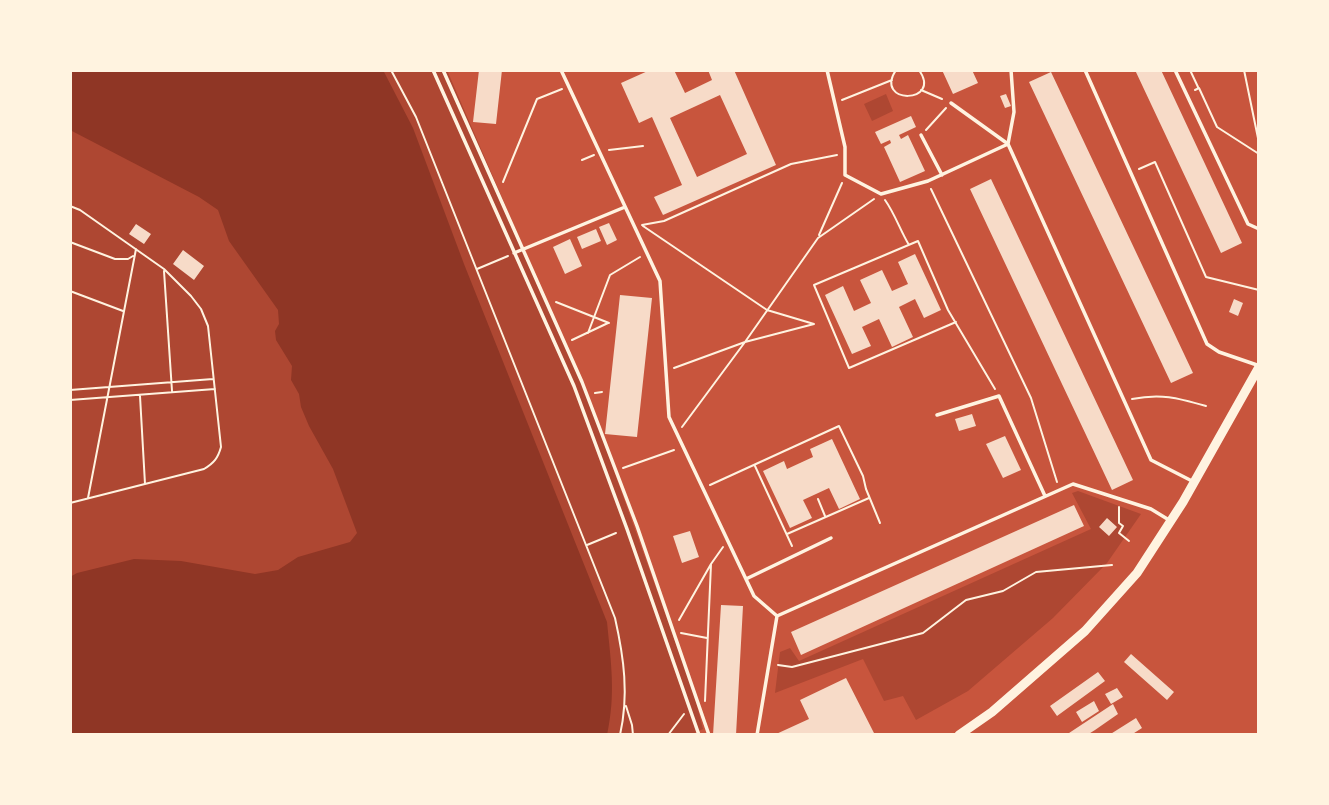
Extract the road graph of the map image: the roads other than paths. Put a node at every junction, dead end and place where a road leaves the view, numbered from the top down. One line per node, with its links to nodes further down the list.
1 (433, 70): 15 (lane)
2 (443, 70): 14 (lane)
3 (561, 70): 12 (lane)
4 (827, 70): 11 (lane)
5 (1011, 70): 10 (lane)
6 (1085, 70): 16 (lane)
7 (1175, 70): 13 (lane)
8 (951, 103): 10 (lane)
9 (921, 135): 11 (lane)
10 (1008, 145): 11 (lane); 18 (lane)
11 (942, 175)
12 (625, 207): 14 (lane); 22 (lane)
13 (1259, 229)
14 (523, 249): 15 (lane); 25 (lane)
15 (514, 253): 24 (lane)
16 (1259, 367): 18 (street)
17 (937, 415): 19 (lane)
18 (1194, 482): 20 (street)
19 (1045, 496): 20 (lane); 23 (lane)
20 (1171, 521): 27 (street)
21 (831, 538): 22 (lane)
22 (746, 579): 23 (lane)
23 (777, 616): 26 (lane)
24 (699, 735)
25 (709, 735)
26 (757, 735)
27 (959, 735)

